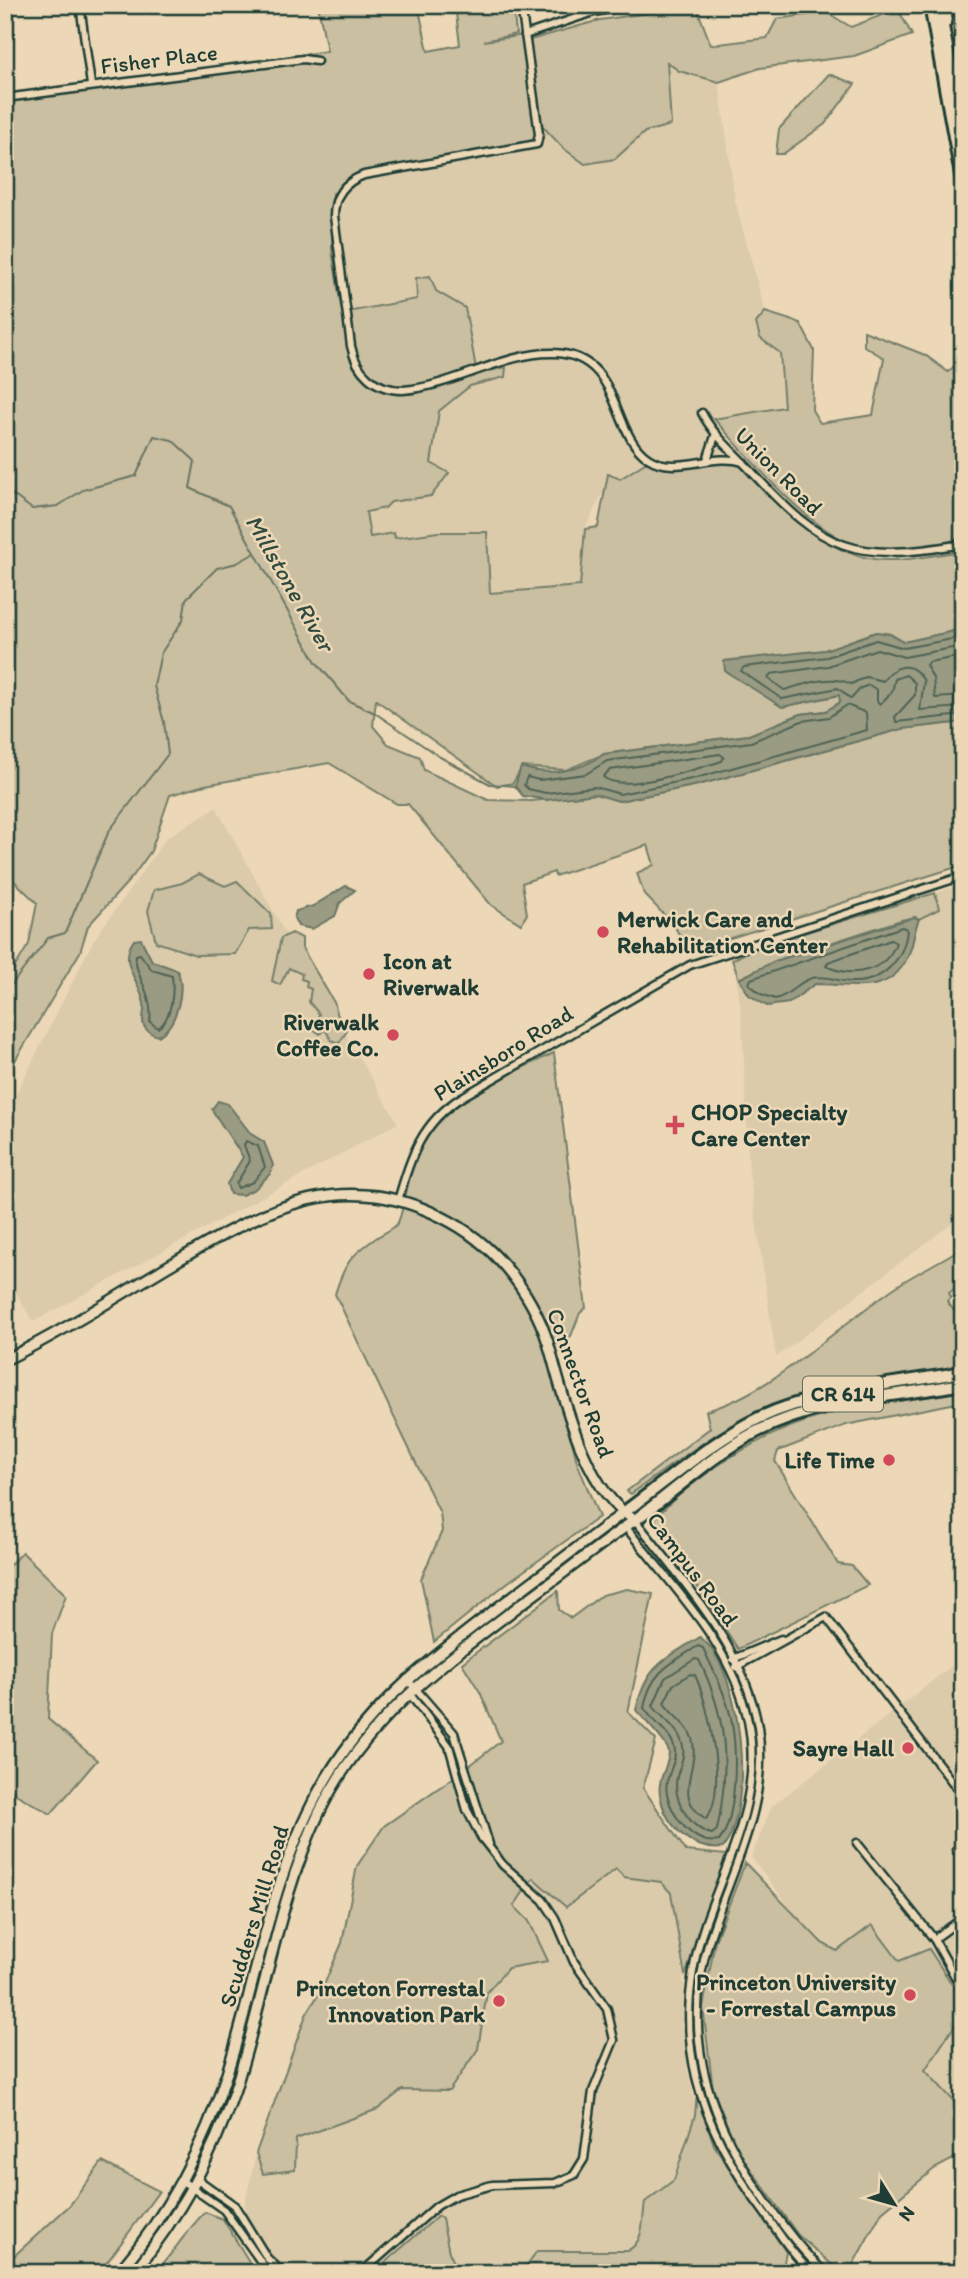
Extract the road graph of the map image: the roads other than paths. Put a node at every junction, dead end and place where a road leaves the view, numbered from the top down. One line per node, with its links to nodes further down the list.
1 (80, 5): 10 (street)
2 (521, 5): 8 (street)
3 (633, 5): 8 (street)
4 (930, 5): 13 (highway)
5 (939, 5): 7 (highway)
6 (948, 5): 7 (highway)
7 (944, 29): 12 (highway)
8 (525, 35): 16 (street)
9 (317, 61): 10 (street, Fisher Place)
10 (92, 85): 11 (street, Fisher Place)
11 (5, 98)
12 (963, 132)
13 (963, 186)
14 (702, 414): 15 (street, Union Road)
15 (716, 433): 16 (street); 17 (street, Union Road)
16 (707, 460): 17 (street)
17 (743, 461): 18 (street, Union Road)
18 (962, 544)
19 (963, 876): 20 (street, Plainsboro Road)
20 (398, 1201): 21 (main road); 24 (main road, Connector Road)
21 (5, 1360)
22 (963, 1372): 24 (highway, CR 614)
23 (963, 1381): 25 (highway, CR 614)
24 (623, 1513): 25 (main road, Campus Road); 29 (main road, Scudders Mill Road / CR 614)
25 (630, 1523): 27 (street, Campus Road); 27 (street, Campus Road); 30 (main road, Scudders Mill Road / CR 614)
26 (785, 1638): 27 (street); 28 (street); 31 (street)
27 (731, 1660): 28 (street, Campus Road)
28 (735, 1667): 48 (street, Campus Road); 49 (street, Campus Road)
29 (404, 1681): 30 (street); 41 (main road, Scudders Mill Road / CR 614)
30 (411, 1689): 32 (street); 33 (street); 42 (main road, Scudders Mill Road / CR 614)
31 (963, 1796)
32 (474, 1800): 33 (street); 36 (street)
33 (464, 1803): 36 (street)
34 (857, 1843): 39 (street)
35 (963, 1844): 37 (street)
36 (492, 1852): 47 (street)
37 (963, 1859)
38 (963, 1918): 39 (street)
39 (934, 1940): 40 (street)
40 (963, 1991)
41 (181, 2180): 42 (street); 43 (main road, Scudders Mill Road / CR 614)
42 (194, 2182): 44 (main road, Scudders Mill Road / CR 614); 45 (street); 46 (street)
43 (118, 2273)
44 (133, 2273)
45 (269, 2273)
46 (283, 2273)
47 (364, 2273)
48 (812, 2273)
49 (826, 2273)

